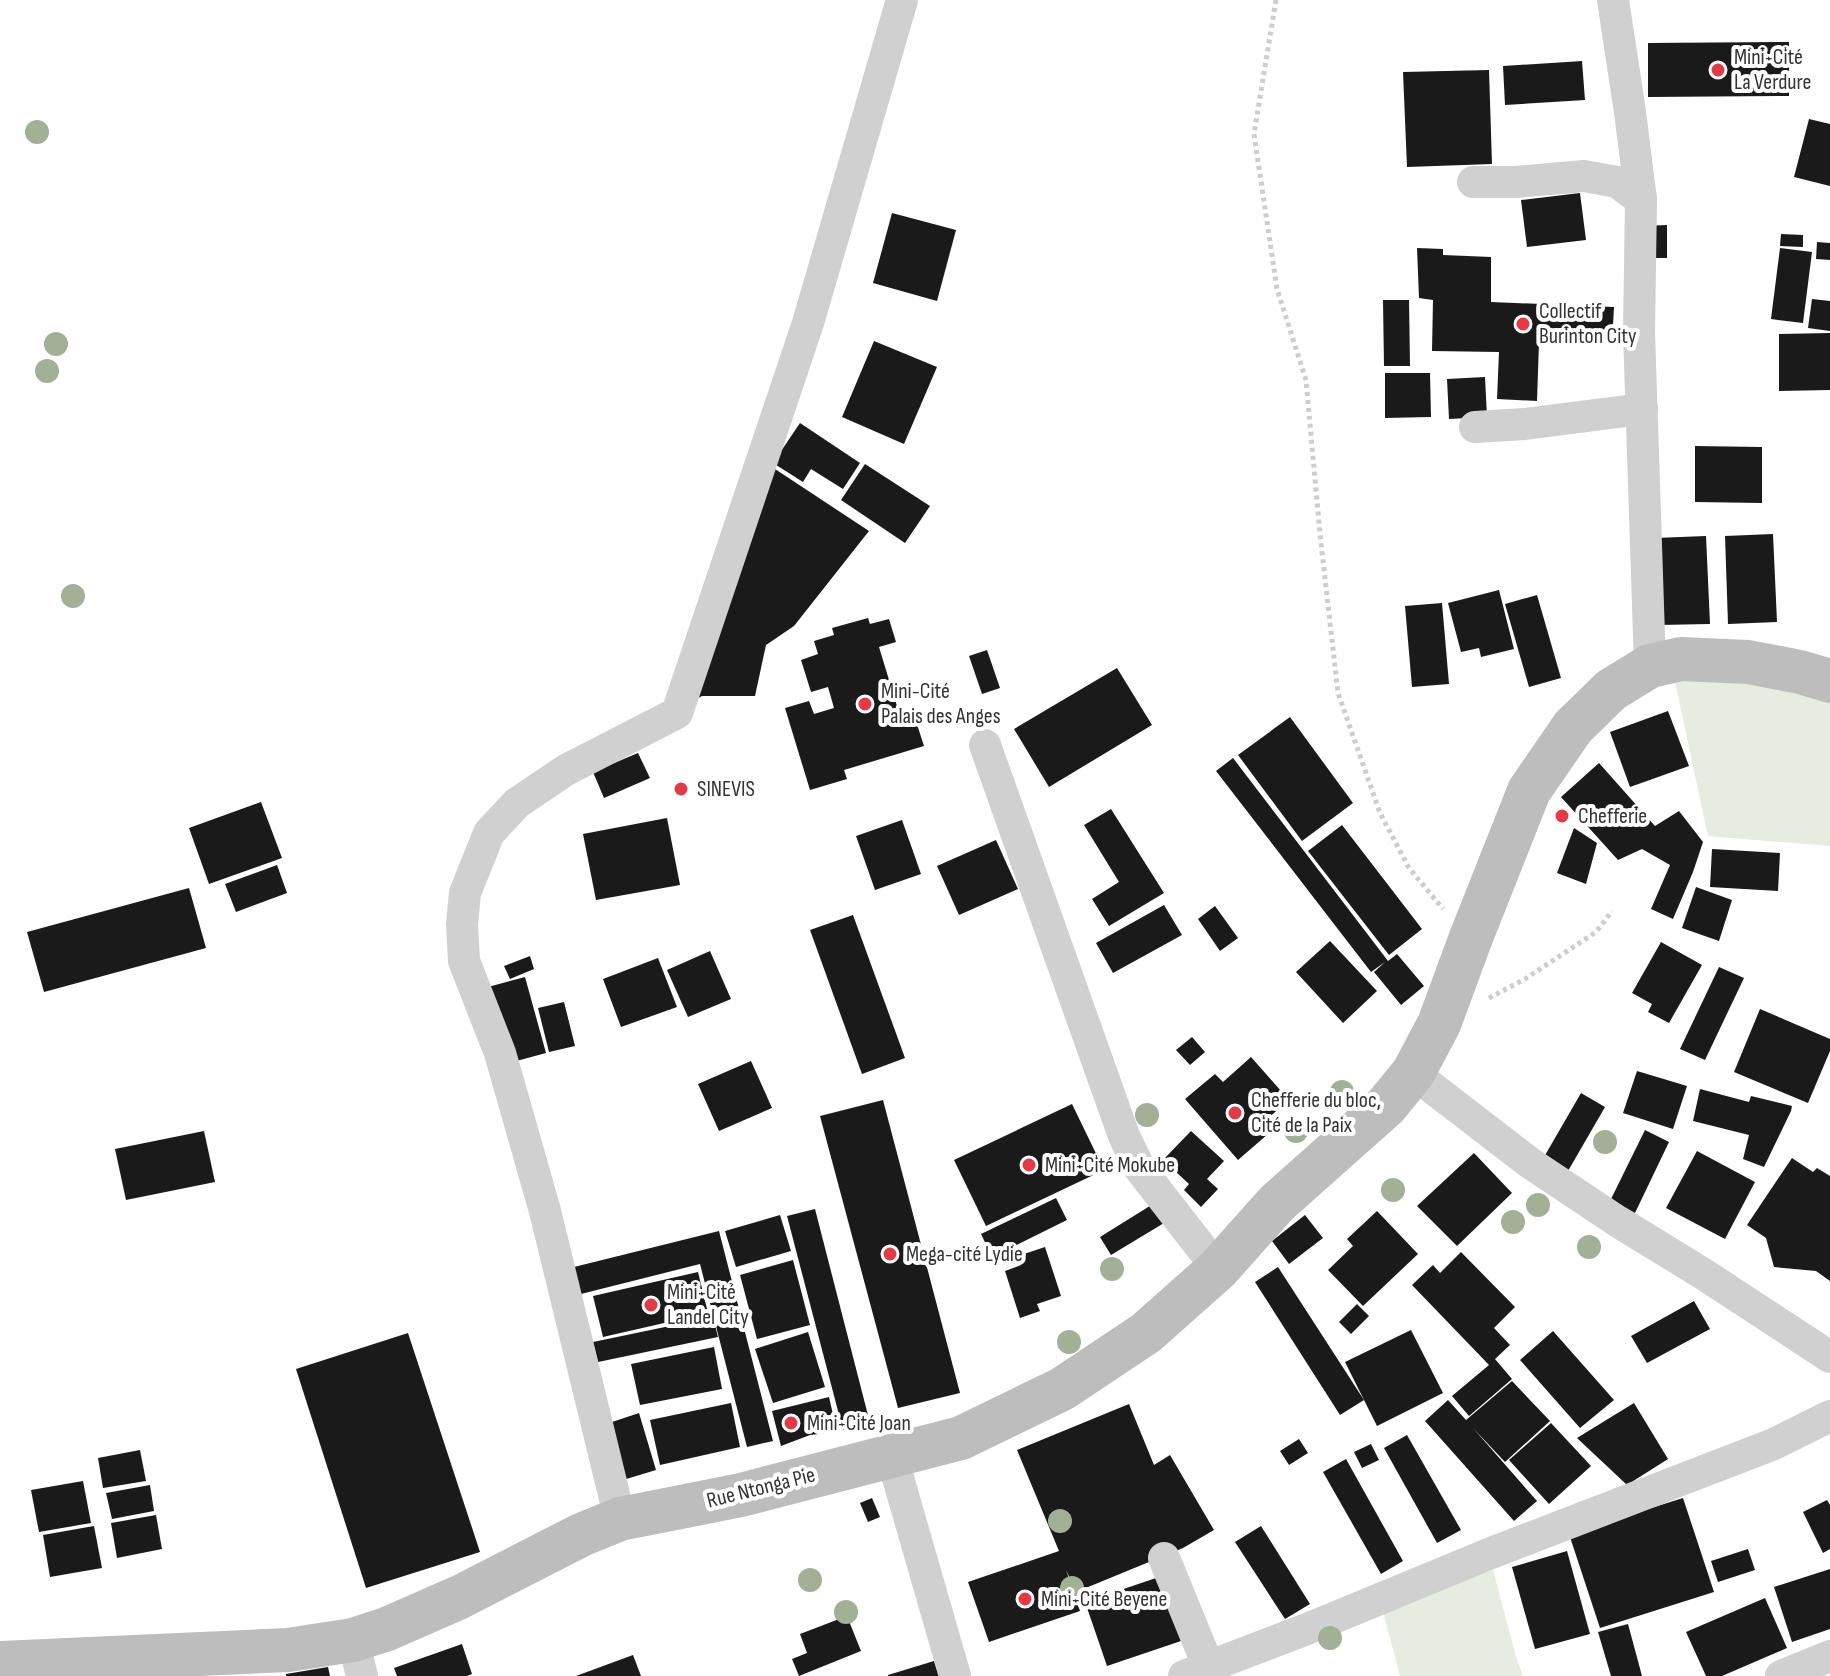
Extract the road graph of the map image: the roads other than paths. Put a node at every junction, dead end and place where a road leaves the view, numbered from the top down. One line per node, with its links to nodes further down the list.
1 (902, 0): 15 (street)
2 (1613, 0): 4 (street)
3 (1473, 182): 4 (street)
4 (1641, 200): 5 (street)
5 (1642, 409): 6 (street); 7 (street)
6 (1475, 427)
7 (1650, 666): 8 (street); 10 (street, Rue Ntonga Pie)
8 (1830, 681)
9 (985, 745): 11 (street)
10 (1413, 1073): 11 (street, Rue Ntonga Pie); 12 (street)
11 (1218, 1269): 14 (street, Rue Ntonga Pie)
12 (1830, 1357)
13 (1830, 1416): 21 (street)
14 (892, 1457): 15 (street, Rue Ntonga Pie); 22 (street)
15 (620, 1519): 18 (street, Rue Ntonga Pie)
16 (1164, 1558): 21 (street)
17 (1830, 1656): 23 (street)
18 (358, 1658): 20 (street, Rue Ntonga Pie)
19 (0, 1663): 20 (street, Rue Ntonga Pie)
20 (139, 1666)
21 (1196, 1672)
22 (955, 1676)
23 (1781, 1676)

